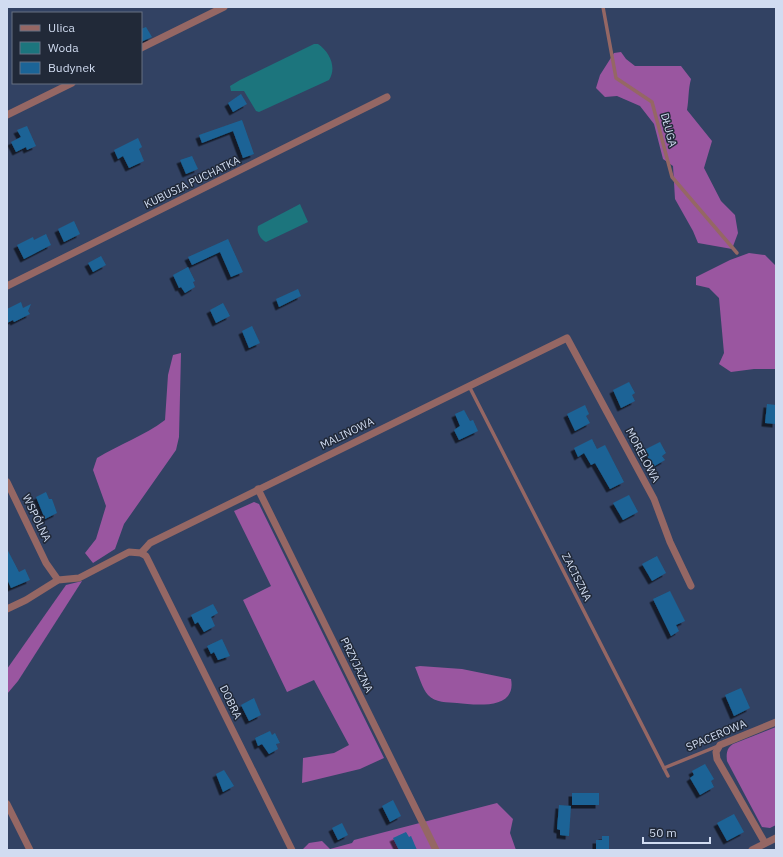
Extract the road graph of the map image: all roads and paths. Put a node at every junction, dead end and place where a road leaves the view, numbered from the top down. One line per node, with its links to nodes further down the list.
1 (224, 7): 3 (street)
2 (603, 7): 7 (lane, DŁUGA)
3 (142, 48)
4 (70, 84): 6 (street)
5 (386, 97): 8 (street, KUBUSIA PUCHATKA)
6 (7, 115)
7 (737, 253)
8 (7, 286)
9 (568, 338): 10 (street, MALINOWA); 15 (street, MORELOWA)
10 (469, 386): 12 (street, MALINOWA); 19 (lane, ZACISZNA)
11 (7, 482): 14 (street, WSPÓLNA)
12 (258, 489): 13 (street, MALINOWA); 26 (street, PRZYJAZNA)
13 (140, 553): 14 (street); 25 (street, DOBRA)
14 (58, 580): 16 (street)
15 (691, 586)
16 (7, 609)
17 (776, 722): 18 (street, SPACEROWA)
18 (720, 745): 19 (lane, SPACEROWA); 23 (street)
19 (664, 768): 20 (lane, ZACISZNA)
20 (668, 776)
21 (7, 804): 24 (street)
22 (776, 838): 23 (street)
23 (765, 844): 27 (street)
24 (30, 850)
25 (292, 850)
26 (436, 850)
27 (752, 850)

